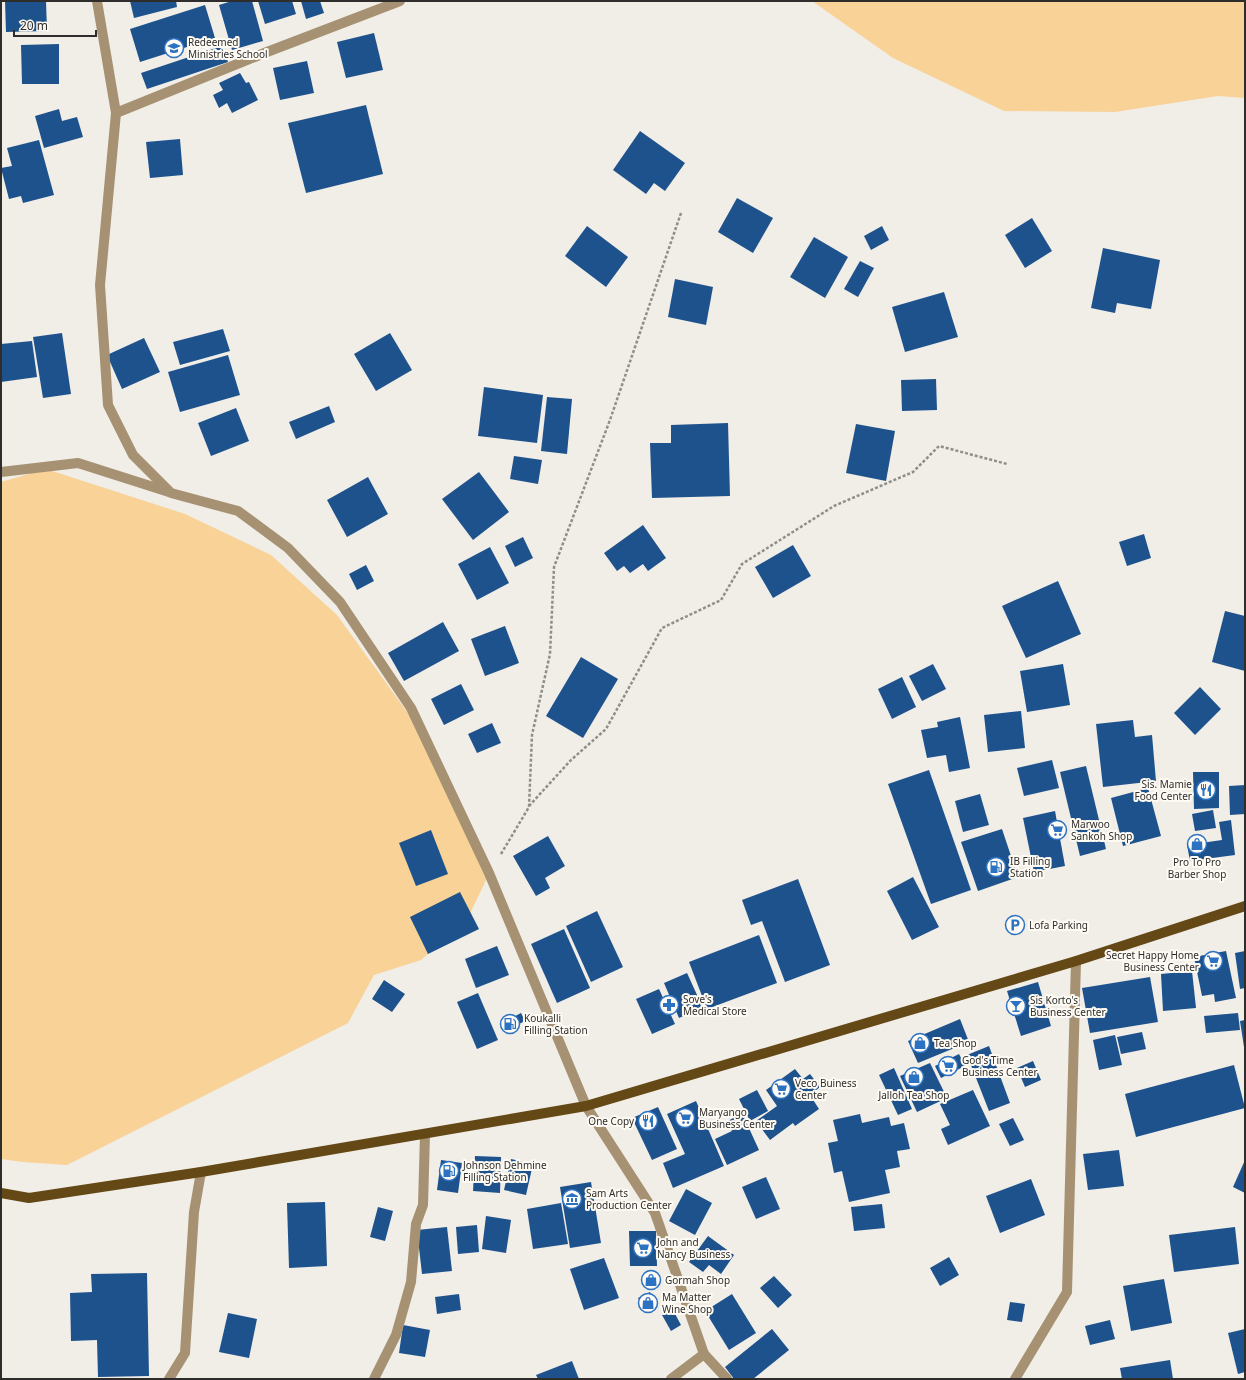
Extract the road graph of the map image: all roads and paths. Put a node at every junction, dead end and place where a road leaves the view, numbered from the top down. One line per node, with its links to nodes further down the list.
1 (97, 1): 3 (street)
2 (400, 1): 3 (street)
3 (116, 112): 7 (street)
4 (681, 213): 8 (path)
5 (1006, 464): 8 (path)
6 (1, 472): 7 (street)
7 (171, 493): 9 (street)
8 (528, 807): 9 (path)
9 (490, 873): 12 (street)
10 (1245, 906): 11 (main road)
11 (1076, 961): 12 (main road); 21 (street)
12 (586, 1106): 13 (main road); 16 (street)
13 (425, 1134): 14 (main road); 18 (street)
14 (201, 1172): 15 (main road); 17 (street)
15 (1, 1194)
16 (704, 1354): 19 (street); 20 (street)
17 (169, 1379)
18 (374, 1379)
19 (670, 1379)
20 (728, 1379)
21 (1015, 1379)

